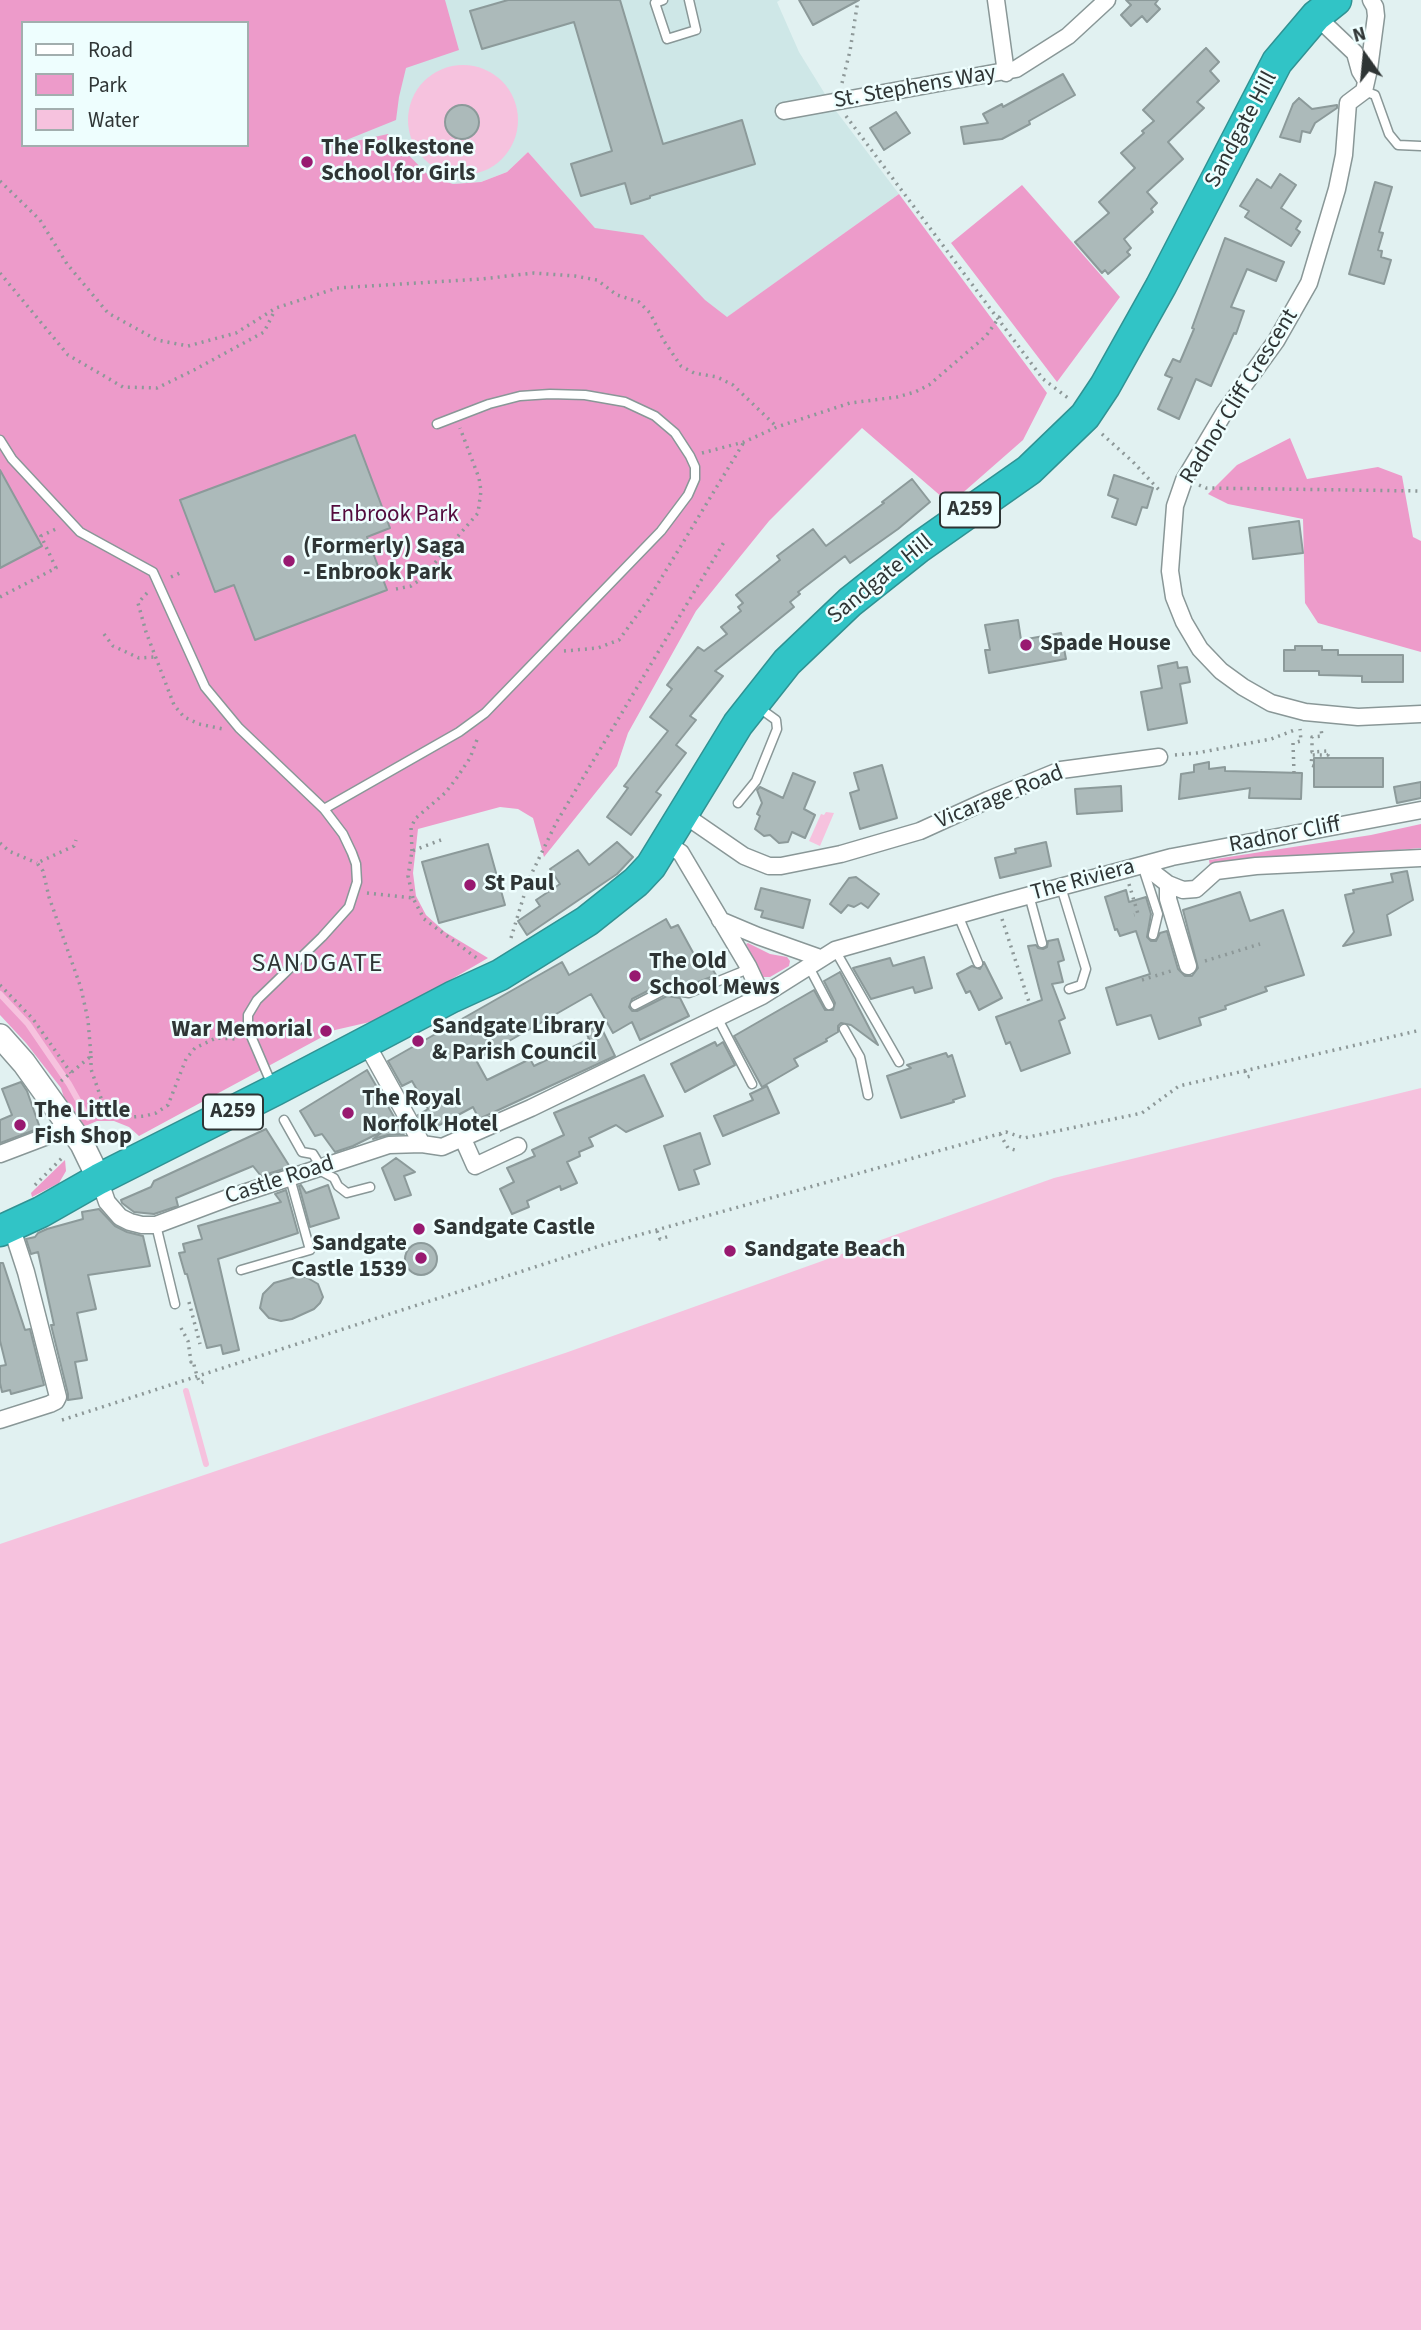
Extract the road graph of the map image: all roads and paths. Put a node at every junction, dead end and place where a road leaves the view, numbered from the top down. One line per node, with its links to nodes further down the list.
1 (663, 0): 2 (lane)
2 (689, 0)
3 (858, 0): 10 (path)
4 (996, 0): 8 (street)
5 (1107, 0): 8 (street, St. Stephens Way)
6 (1371, 0): 9 (street, Radnor Cliff Crescent)
7 (1326, 8): 9 (street); 19 (highway, Sandgate Hill / A259)
8 (1006, 72): 10 (street, St. Stephens Way)
9 (1364, 85): 12 (lane); 25 (street, Radnor Cliff Crescent)
10 (837, 102): 11 (street, St. Stephens Way); 17 (path)
11 (784, 111)
12 (1421, 146)
13 (0, 181): 15 (path)
14 (0, 273): 15 (path)
15 (276, 308): 21 (path)
16 (1003, 312): 17 (path)
17 (998, 318): 19 (path); 21 (path)
18 (456, 416): 20 (lane); 24 (lane); 32 (path)
19 (1085, 416): 27 (path); 37 (highway, Sandgate Hill / A259)
20 (437, 424)
21 (777, 427): 23 (path)
22 (0, 440): 28 (lane)
23 (744, 442): 24 (path); 35 (path)
24 (690, 456): 47 (lane)
25 (1184, 480): 26 (path); 27 (street, Radnor Cliff Crescent)
26 (1421, 491)
27 (1175, 506): 39 (street, Radnor Cliff Crescent)
28 (71, 523): 31 (lane); 33 (path)
29 (724, 542): 69 (path)
30 (180, 573): 31 (path)
31 (159, 583): 36 (path); 40 (lane)
32 (396, 589)
33 (0, 597)
34 (104, 634): 36 (path)
35 (560, 652)
36 (155, 657): 40 (path)
37 (753, 704): 46 (lane); 49 (highway, Sandgate Hill / A259)
38 (1421, 714): 39 (street, Radnor Cliff Crescent)
39 (1326, 717): 41 (path); 44 (path)
40 (239, 728): 47 (lane)
41 (1300, 729): 43 (path); 45 (path)
42 (484, 732): 54 (path)
43 (1159, 757): 49 (street, Vicarage Road)
44 (1314, 766)
45 (1294, 773)
46 (738, 803)
47 (324, 809): 61 (lane)
48 (1421, 810): 57 (street, Radnor Cliff)
49 (683, 814): 52 (highway, Sandgate Hill / A259)
50 (76, 839): 56 (path)
51 (441, 839): 54 (path)
52 (666, 843): 67 (street); 87 (highway, Sandgate Hill / A259)
53 (0, 844): 56 (path)
54 (412, 851): 63 (path)
55 (1421, 858): 59 (street, The Riviera)
56 (37, 863): 88 (path)
57 (1146, 864): 58 (street, The Riviera); 59 (street, The Riviera); 68 (lane)
58 (1125, 869): 60 (street, The Riviera); 66 (path)
59 (1168, 884): 75 (street)
60 (1061, 887): 62 (street, The Riviera); 77 (lane)
61 (355, 891): 63 (path); 95 (lane)
62 (1029, 895): 64 (street, The Riviera); 70 (lane)
63 (413, 898): 72 (path)
64 (997, 904): 65 (street, The Riviera); 79 (path)
65 (958, 915): 71 (street, The Riviera); 73 (lane)
66 (1134, 915)
67 (720, 919): 71 (street); 74 (street)
68 (1153, 935)
69 (510, 943)
70 (1042, 943)
71 (821, 958): 78 (street, Castle Road); 80 (lane); 89 (lane)
72 (478, 959)
73 (978, 963)
74 (748, 966): 78 (street); 81 (lane)
75 (1188, 966)
76 (0, 985): 91 (path)
77 (1069, 989)
78 (762, 996): 82 (street, Castle Road)
79 (1030, 1002)
80 (829, 1004)
81 (635, 1005)
82 (717, 1017): 94 (lane); 100 (street, Castle Road)
83 (844, 1029): 96 (lane)
84 (1421, 1031): 90 (path)
85 (0, 1035): 98 (main road)
86 (235, 1039): 88 (path)
87 (366, 1043): 95 (highway, A259); 101 (street)
88 (91, 1056): 91 (path)
89 (899, 1062)
90 (1245, 1071): 92 (path); 99 (path)
91 (71, 1073): 93 (path)
92 (1254, 1075)
93 (59, 1083)
94 (752, 1084)
95 (275, 1090): 108 (highway, A259)
96 (868, 1095)
97 (284, 1120): 106 (lane)
98 (67, 1125): 104 (street); 108 (main road)
99 (1000, 1133): 103 (path); 113 (path)
100 (463, 1139): 101 (street, Castle Road); 102 (street)
101 (422, 1144): 106 (street, Castle Road)
102 (518, 1146)
103 (1015, 1150)
104 (0, 1154)
105 (67, 1154): 110 (path)
106 (319, 1168): 107 (street, Castle Road); 109 (lane)
107 (290, 1178): 111 (street, Castle Road); 115 (lane)
108 (99, 1179): 111 (street); 112 (highway, A259)
109 (370, 1187)
110 (32, 1189)
111 (156, 1225): 116 (lane)
112 (5, 1228): 120 (street)
113 (657, 1230): 114 (path); 118 (path)
114 (670, 1236)
115 (241, 1270)
116 (175, 1304)
117 (180, 1328): 118 (path)
118 (197, 1376): 119 (path); 121 (path)
119 (206, 1381)
120 (0, 1420)
121 (54, 1422)

